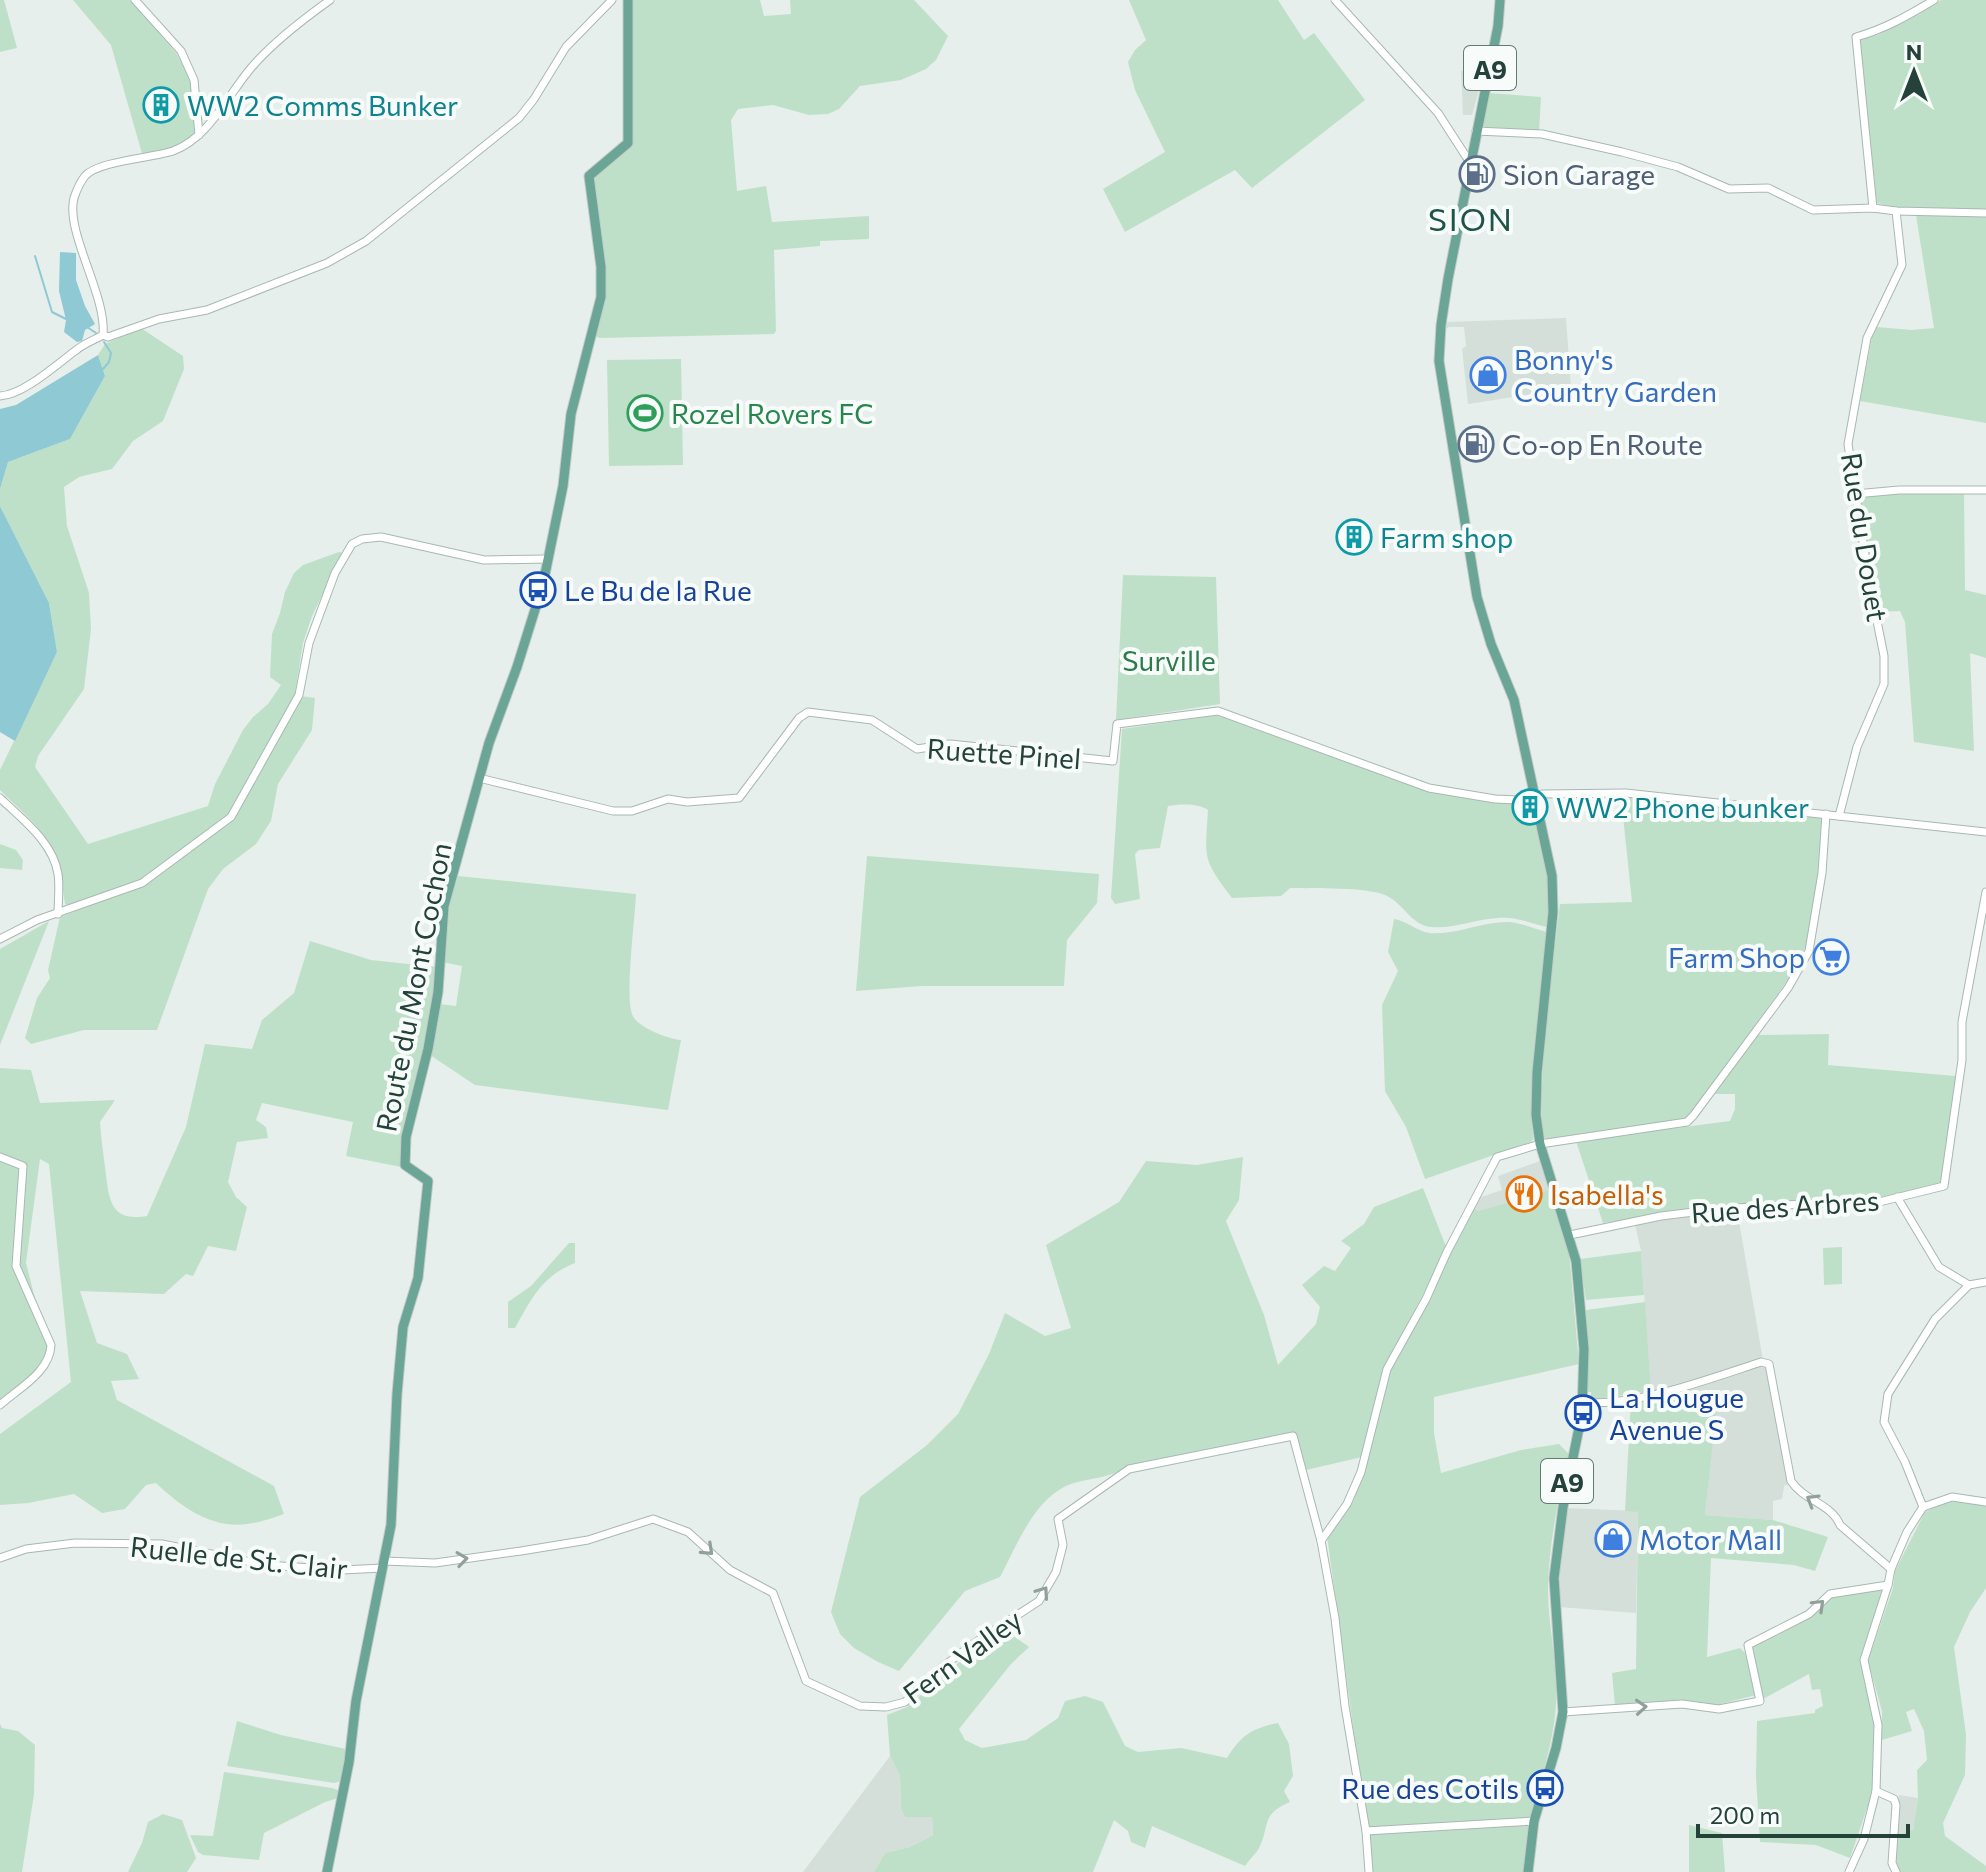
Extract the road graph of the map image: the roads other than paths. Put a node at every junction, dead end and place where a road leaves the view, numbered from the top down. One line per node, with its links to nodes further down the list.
1 (135, 0): 9 (street)
2 (330, 0): 9 (street)
3 (612, 0): 14 (street)
4 (628, 0): 18 (main road, Route du Mont Cochon)
5 (1335, 0): 10 (street)
6 (1500, 0): 8 (main road, A9)
7 (1934, 0): 11 (street)
8 (1476, 131): 10 (main road, A9); 11 (street)
9 (199, 135): 14 (street)
10 (1469, 161): 20 (main road, A9)
11 (1873, 208): 12 (street)
12 (1896, 211): 13 (street); 17 (street, Rue du Douet)
13 (1986, 213)
14 (103, 335): 15 (street)
15 (0, 396)
16 (1986, 490): 17 (street)
17 (1855, 494): 23 (street, Rue du Douet)
18 (548, 559): 19 (main road, Route du Mont Cochon); 26 (street)
19 (479, 778): 20 (street, Ruette Pinel); 40 (main road, Route du Mont Cochon)
20 (1537, 796): 22 (street); 28 (main road, A9)
21 (0, 798): 26 (street)
22 (1826, 814): 23 (street); 28 (street)
23 (1839, 816): 24 (street)
24 (1986, 832)
25 (1986, 892): 30 (street, Rue des Arbres)
26 (58, 914): 27 (street)
27 (0, 939)
28 (1540, 1144): 31 (main road, A9); 38 (street)
29 (0, 1157): 35 (street)
30 (1897, 1197): 31 (street, Rue des Arbres); 33 (street)
31 (1570, 1235): 34 (main road, A9)
32 (1986, 1282): 33 (street)
33 (1969, 1285): 37 (street)
34 (1583, 1403): 41 (street, one-way to 34); 43 (main road, A9)
35 (0, 1405)
36 (1986, 1502): 37 (street)
37 (1923, 1507): 41 (street)
38 (1321, 1541): 40 (street, Fern Valley, one-way to 38); 46 (street)
39 (0, 1558): 40 (street, Ruelle de St. Clair)
40 (384, 1565): 47 (main road, Route du Mont Cochon)
41 (1891, 1569): 42 (street)
42 (1888, 1585): 43 (street, one-way to 42); 44 (street)
43 (1563, 1712): 45 (main road, A9)
44 (1876, 1791): 50 (street); 51 (street)
45 (1534, 1821): 46 (street); 49 (main road, A9)
46 (1366, 1831): 48 (street)
47 (327, 1872)
48 (1369, 1872)
49 (1528, 1872)
50 (1849, 1872)
51 (1896, 1872)

